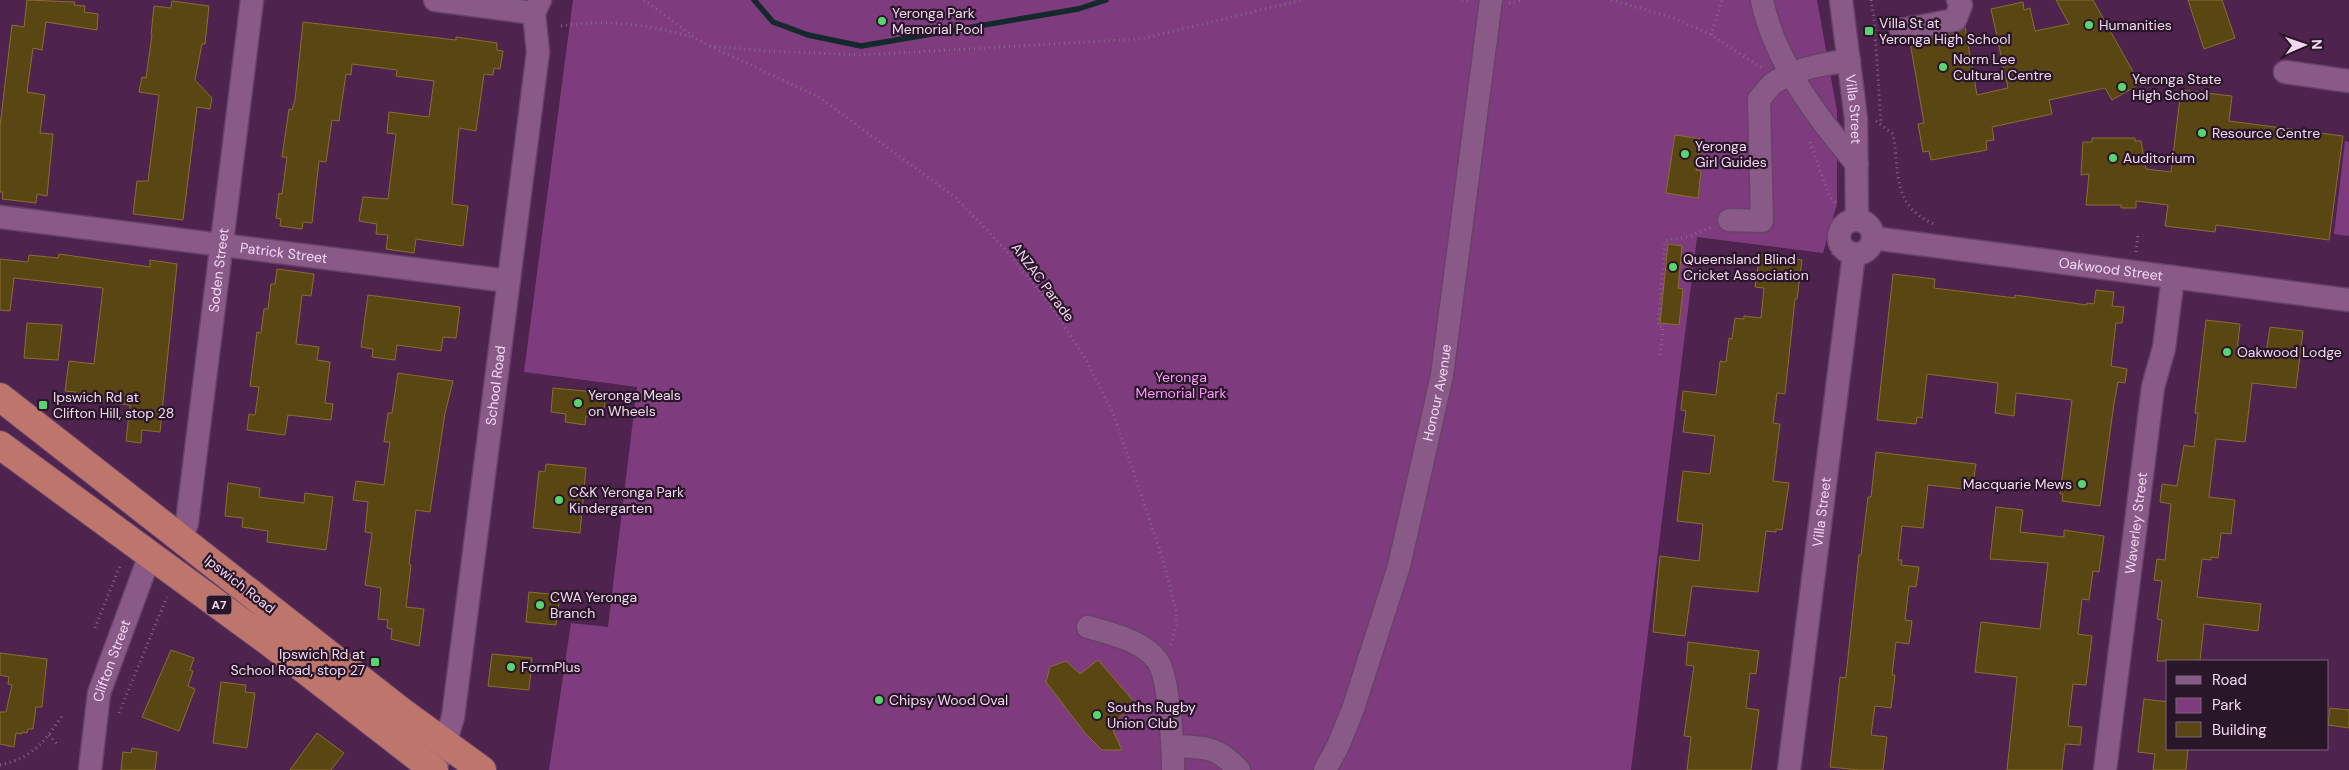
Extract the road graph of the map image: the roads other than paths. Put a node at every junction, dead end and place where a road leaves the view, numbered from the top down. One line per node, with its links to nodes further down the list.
1 (252, 0): 18 (street, Soden Street)
2 (435, 0): 7 (street)
3 (1491, 0): 35 (street, Honour Avenue)
4 (1762, 0): 11 (street)
5 (1841, 0): 9 (street, Villa Street)
6 (1958, 0): 8 (street)
7 (537, 6): 21 (street, School Road)
8 (1901, 30)
9 (1849, 60): 11 (street); 13 (street, Villa Street)
10 (2285, 72): 12 (street)
11 (1792, 74): 13 (street); 16 (street)
12 (2349, 80)
13 (1857, 164): 15 (street, Villa Street)
14 (0, 217): 18 (street, Patrick Street)
15 (1857, 219): 17 (street); 19 (street)
16 (1729, 220)
17 (1873, 238): 19 (street); 20 (street, Oakwood Street)
18 (224, 246): 21 (street, Patrick Street); 25 (street, Soden Street)
19 (1845, 256): 36 (street, Villa Street)
20 (2173, 277): 22 (street, Oakwood Street); 37 (street, Waverley Street)
21 (508, 281): 28 (street, School Road)
22 (2349, 300)
23 (0, 396): 25 (highway, Ipswich Road / A7)
24 (0, 445): 26 (highway, Ipswich Road / A7)
25 (181, 538): 28 (highway, Ipswich Road / A7)
26 (150, 555): 30 (street, Clifton Street); 31 (highway, Ipswich Road / A7)
27 (1088, 627): 29 (street)
28 (445, 743): 31 (street, School Road); 32 (highway, Ipswich Road / A7)
29 (1173, 746): 33 (street); 34 (street)
30 (90, 770)
31 (436, 770)
32 (482, 770)
33 (1173, 770)
34 (1239, 770)
35 (1325, 770)
36 (1789, 770)
37 (2105, 770)

